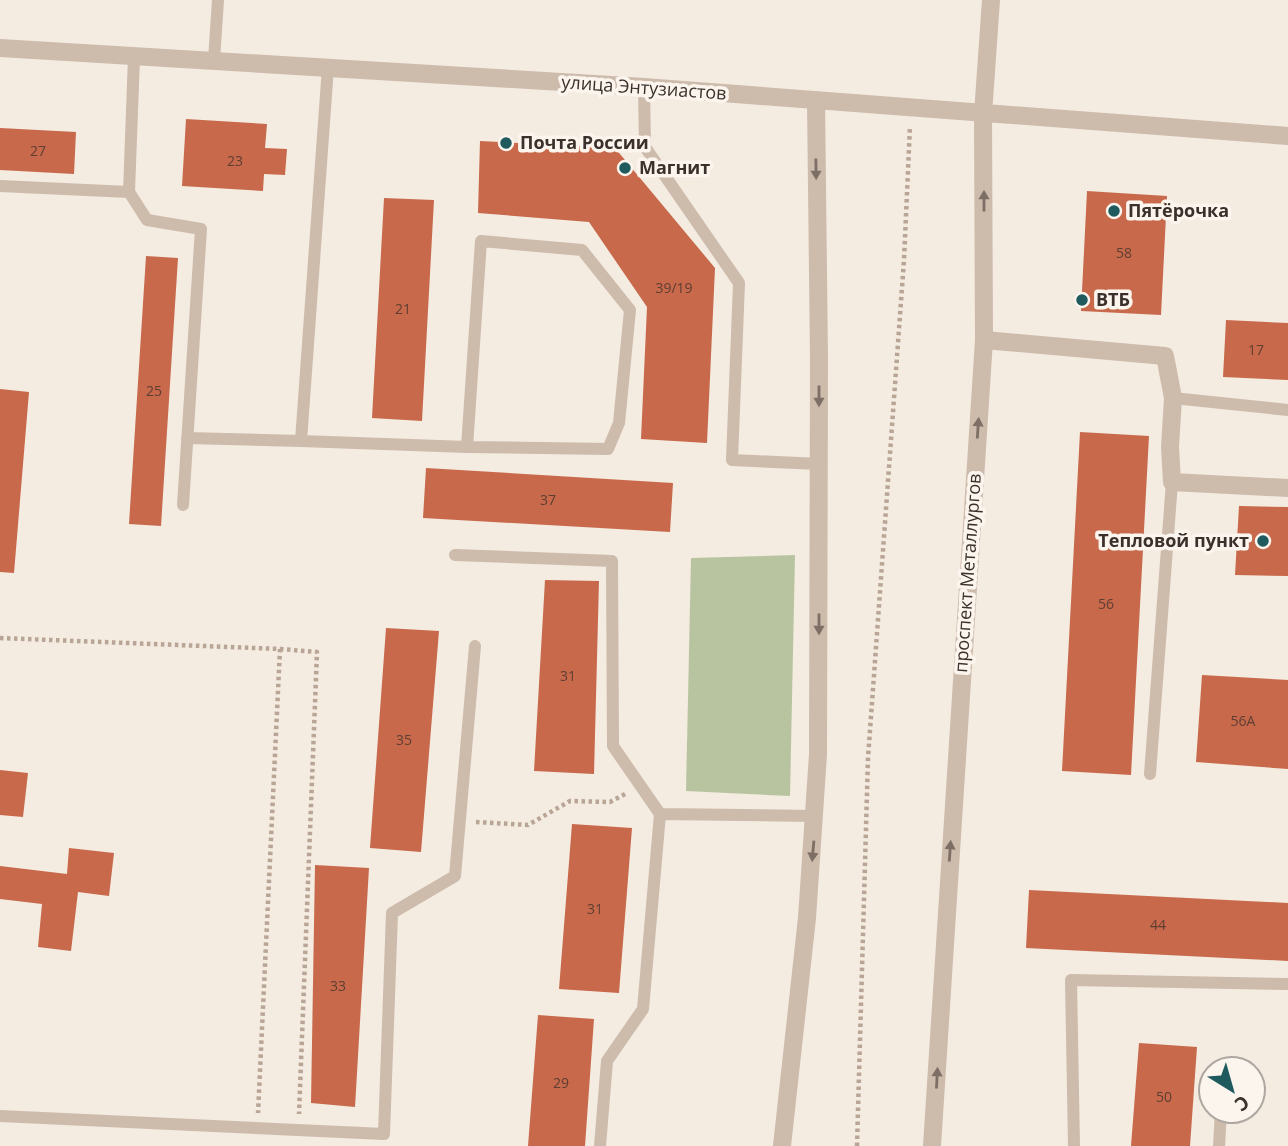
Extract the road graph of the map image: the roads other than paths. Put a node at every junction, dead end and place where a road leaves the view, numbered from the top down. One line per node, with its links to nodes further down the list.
1 (218, 0): 5 (lane)
2 (991, 0): 9 (street, проспект Металлургов)
3 (0, 48): 4 (street, улица Энтузиастов)
4 (134, 57): 5 (street, улица Энтузиастов); 12 (lane)
5 (214, 60): 6 (street, улица Энтузиастов)
6 (328, 67): 7 (street, улица Энтузиастов); 17 (lane)
7 (644, 87): 8 (street, улица Энтузиастов); 19 (lane)
8 (816, 100): 9 (street, улица Энтузиастов); 19 (street, one-way to 19)
9 (983, 114): 10 (street, улица Энтузиастов); 13 (street, проспект Металлургов, one-way to 9)
10 (1288, 136)
11 (0, 186): 12 (lane)
12 (129, 192): 16 (lane)
13 (984, 340): 14 (street); 33 (street, проспект Металлургов, one-way to 13)
14 (1173, 398): 15 (lane); 20 (street)
15 (1288, 410)
16 (187, 438): 17 (lane); 22 (lane)
17 (301, 441): 18 (lane)
18 (467, 447): 18 (lane)
19 (819, 464): 27 (street, one-way to 27)
20 (1172, 482): 21 (street); 25 (lane)
21 (1288, 488)
22 (183, 505)
23 (455, 555): 26 (lane)
24 (475, 646): 29 (lane)
25 (1150, 774)
26 (660, 814): 27 (lane); 31 (lane)
27 (815, 816): 32 (street, one-way to 32)
28 (1288, 984): 34 (lane)
29 (0, 1116)
30 (1220, 1125): 35 (lane)
31 (600, 1146)
32 (782, 1146)
33 (932, 1146)
34 (1074, 1146)
35 (1219, 1146)

